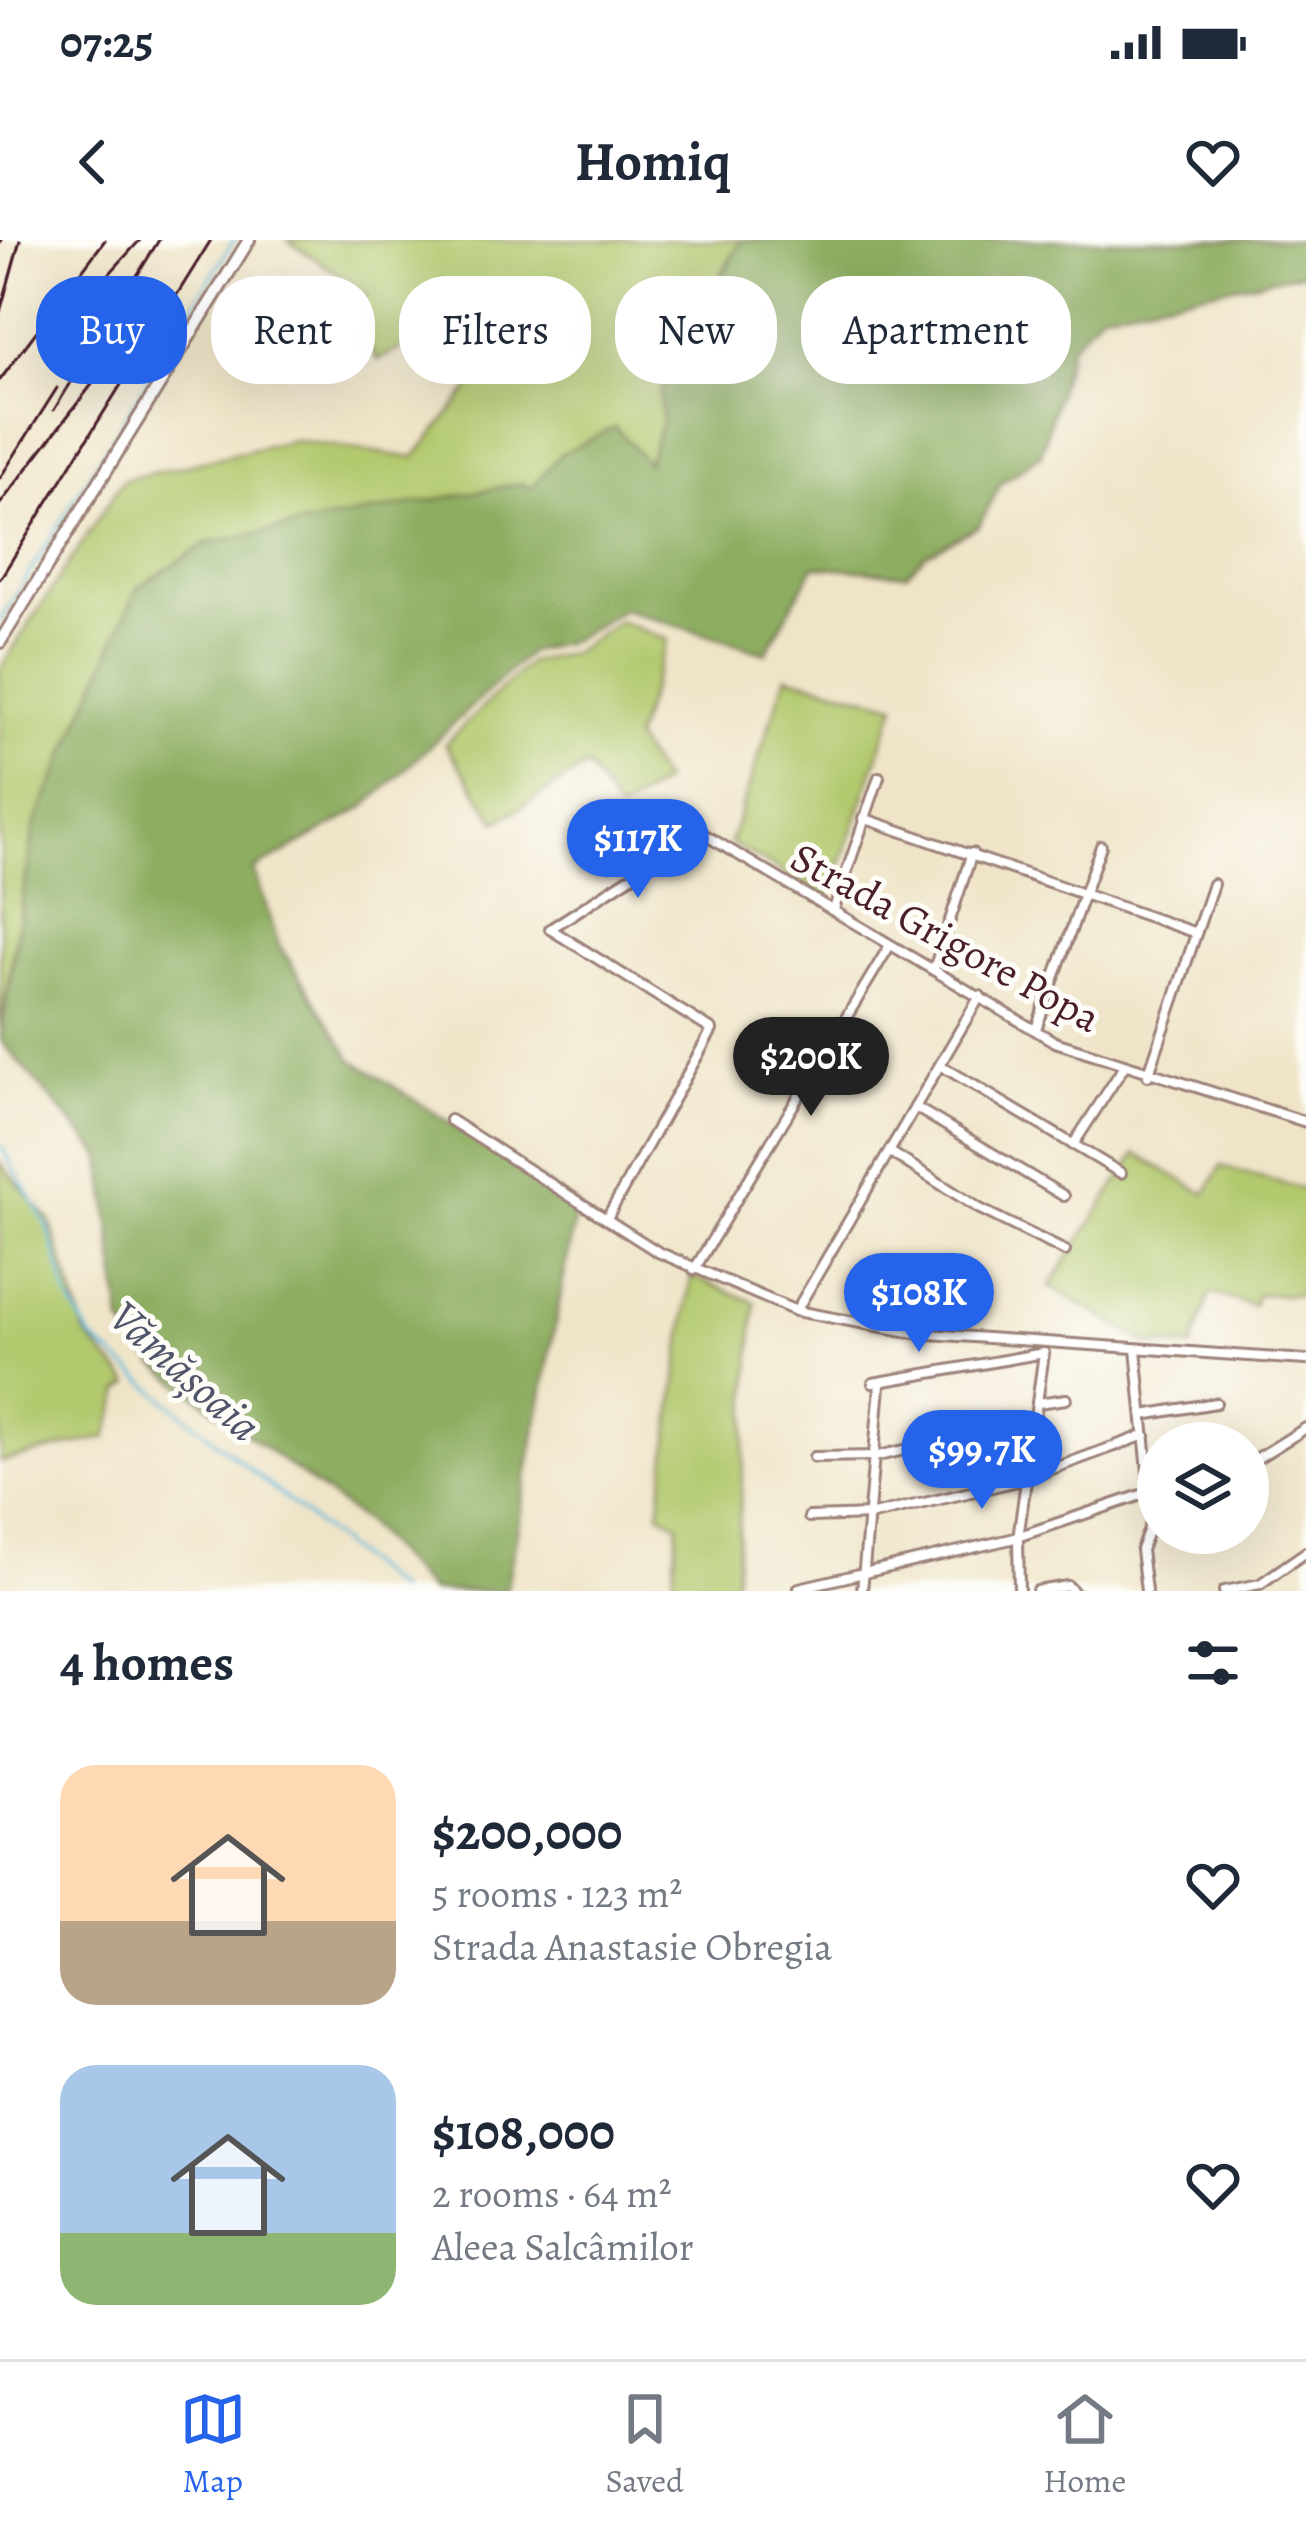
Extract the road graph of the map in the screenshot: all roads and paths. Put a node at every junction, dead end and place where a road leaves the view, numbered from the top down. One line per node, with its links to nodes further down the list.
1 (249, 240): 2 (main road)
2 (0, 642)
3 (879, 777): 4 (street)
4 (863, 818): 6 (street); 9 (street)
5 (1101, 846): 8 (street)
6 (972, 853): 8 (street); 12 (street)
7 (1213, 884): 10 (street)
8 (1085, 893): 10 (street); 14 (street)
9 (834, 909): 11 (street, Strada Grigore Popa); 25 (street, Strada Grigore Popa)
10 (1196, 933): 17 (street)
11 (890, 945): 12 (street, Strada Grigore Popa); 27 (street)
12 (934, 969): 13 (street, Strada Grigore Popa)
13 (980, 996): 14 (street, Strada Grigore Popa); 15 (street)
14 (1036, 1029): 16 (street, Strada Grigore Popa)
15 (940, 1065): 18 (street); 21 (street)
16 (1123, 1068): 17 (street, Strada Grigore Popa); 21 (street)
17 (1148, 1076): 20 (street, Strada Grigore Popa)
18 (915, 1107): 22 (street); 24 (street)
19 (450, 1120): 25 (street)
20 (1306, 1122)
21 (1073, 1145): 23 (street)
22 (890, 1152): 26 (street); 28 (street)
23 (1121, 1173)
24 (1064, 1196)
25 (607, 1219): 27 (street)
26 (1065, 1251)
27 (694, 1270): 28 (street)
28 (796, 1311): 29 (street)
29 (1136, 1349): 30 (street); 34 (street)
30 (1306, 1360)
31 (1066, 1400): 32 (street)
32 (1038, 1403): 35 (street); 40 (street)
33 (1216, 1403): 34 (street)
34 (1143, 1415): 36 (street)
35 (1035, 1420): 40 (street); 42 (street)
36 (1144, 1422)
37 (1306, 1428): 39 (street)
38 (1137, 1438): 42 (street)
39 (1269, 1451)
40 (874, 1456): 41 (street); 45 (street)
41 (814, 1457)
42 (1027, 1477): 45 (street); 46 (street)
43 (1137, 1497): 46 (street)
44 (809, 1516): 45 (street)
45 (869, 1516): 49 (street)
46 (1018, 1538): 49 (street); 52 (street)
47 (1306, 1552): 56 (street)
48 (1141, 1554): 55 (street)
49 (864, 1574): 50 (street); 51 (street)
50 (799, 1588)
51 (862, 1591)
52 (1019, 1591)
53 (1037, 1591): 54 (street)
54 (1073, 1591)
55 (1146, 1591)
56 (1225, 1591)

